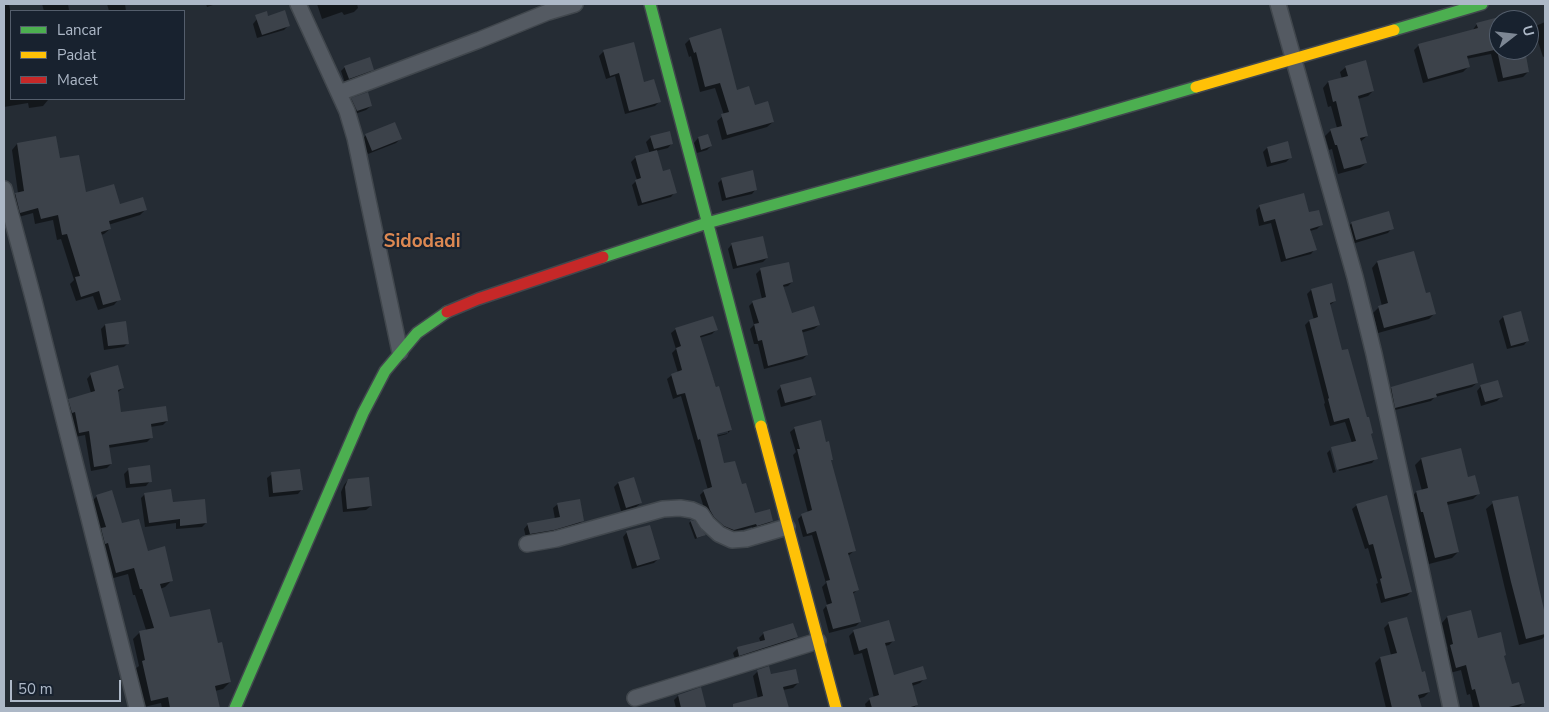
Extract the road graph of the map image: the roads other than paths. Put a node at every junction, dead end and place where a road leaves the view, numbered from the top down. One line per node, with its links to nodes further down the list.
1 (298, 4): 7 (street)
2 (575, 4): 7 (street)
3 (650, 4): 9 (street)
4 (1278, 4): 6 (street)
5 (1482, 4): 6 (street)
6 (1294, 59): 9 (street); 18 (street)
7 (339, 93): 10 (street)
8 (4, 189): 15 (street)
9 (707, 223): 10 (street); 11 (street)
10 (400, 352): 16 (street)
11 (787, 527): 12 (street); 13 (street)
12 (527, 544)
13 (818, 641): 14 (street); 17 (street)
14 (636, 698)
15 (137, 708)
16 (235, 708)
17 (836, 708)
18 (1451, 708)

